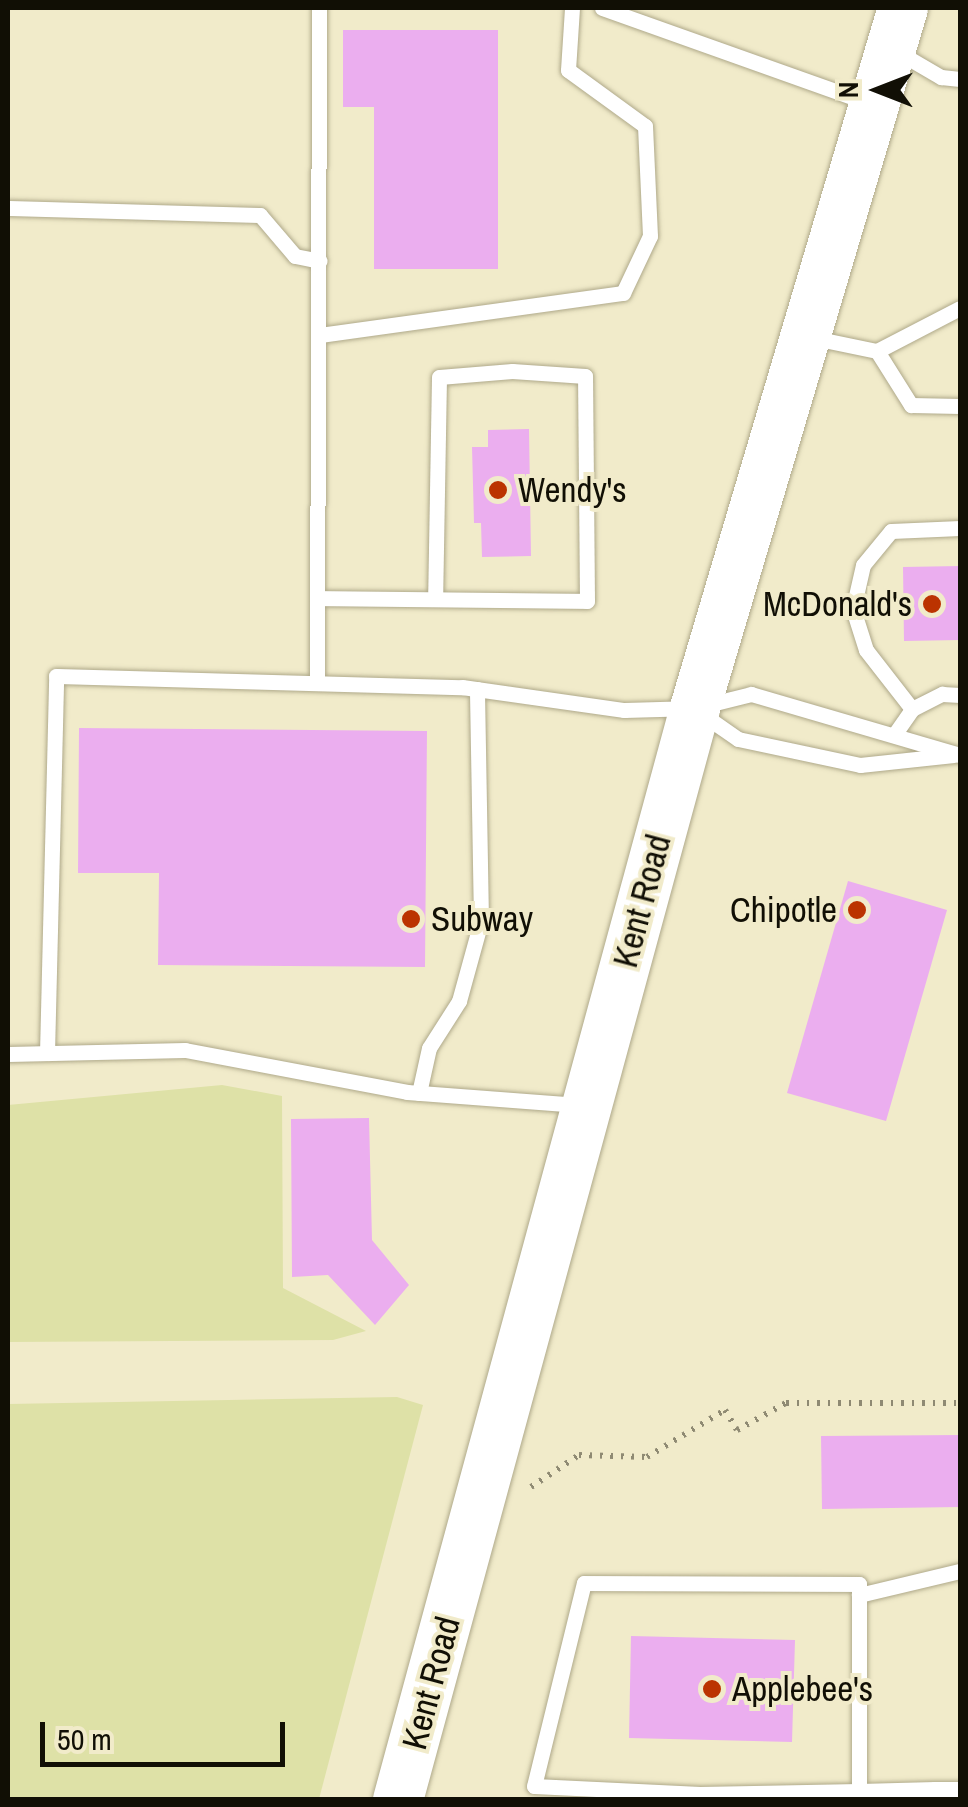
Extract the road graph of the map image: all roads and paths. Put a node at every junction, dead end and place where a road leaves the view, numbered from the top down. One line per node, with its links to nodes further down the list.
1 (319, 8): 9 (lane)
2 (572, 8): 11 (lane)
3 (602, 8): 4 (lane)
4 (620, 11): 7 (lane)
5 (896, 28): 6 (lane); 7 (main road, Kent Road)
6 (960, 79)
7 (872, 104): 12 (main road, Kent Road)
8 (8, 208): 9 (lane)
9 (320, 260): 11 (lane)
10 (960, 308): 13 (lane)
11 (320, 335): 17 (lane)
12 (805, 336): 13 (lane); 21 (main road, Kent Road)
13 (877, 351): 14 (lane)
14 (960, 406)
15 (960, 528): 22 (lane)
16 (434, 596): 16 (lane); 17 (lane)
17 (318, 598): 18 (lane)
18 (318, 681): 19 (lane); 25 (lane)
19 (477, 689): 21 (lane); 26 (lane)
20 (960, 694): 22 (lane)
21 (695, 708): 23 (lane); 23 (lane); 27 (main road, Kent Road)
22 (912, 709): 23 (lane)
23 (894, 736)
24 (8, 1054): 25 (lane)
25 (47, 1054): 26 (lane)
26 (420, 1093): 27 (lane)
27 (588, 1106): 36 (main road, Kent Road)
28 (960, 1403): 29 (path)
29 (530, 1487)
30 (960, 1571): 31 (lane)
31 (858, 1595): 33 (lane); 35 (lane)
32 (960, 1789): 34 (lane)
33 (859, 1791): 34 (lane); 35 (lane)
34 (935, 1794)
35 (700, 1797)
36 (398, 1800)

